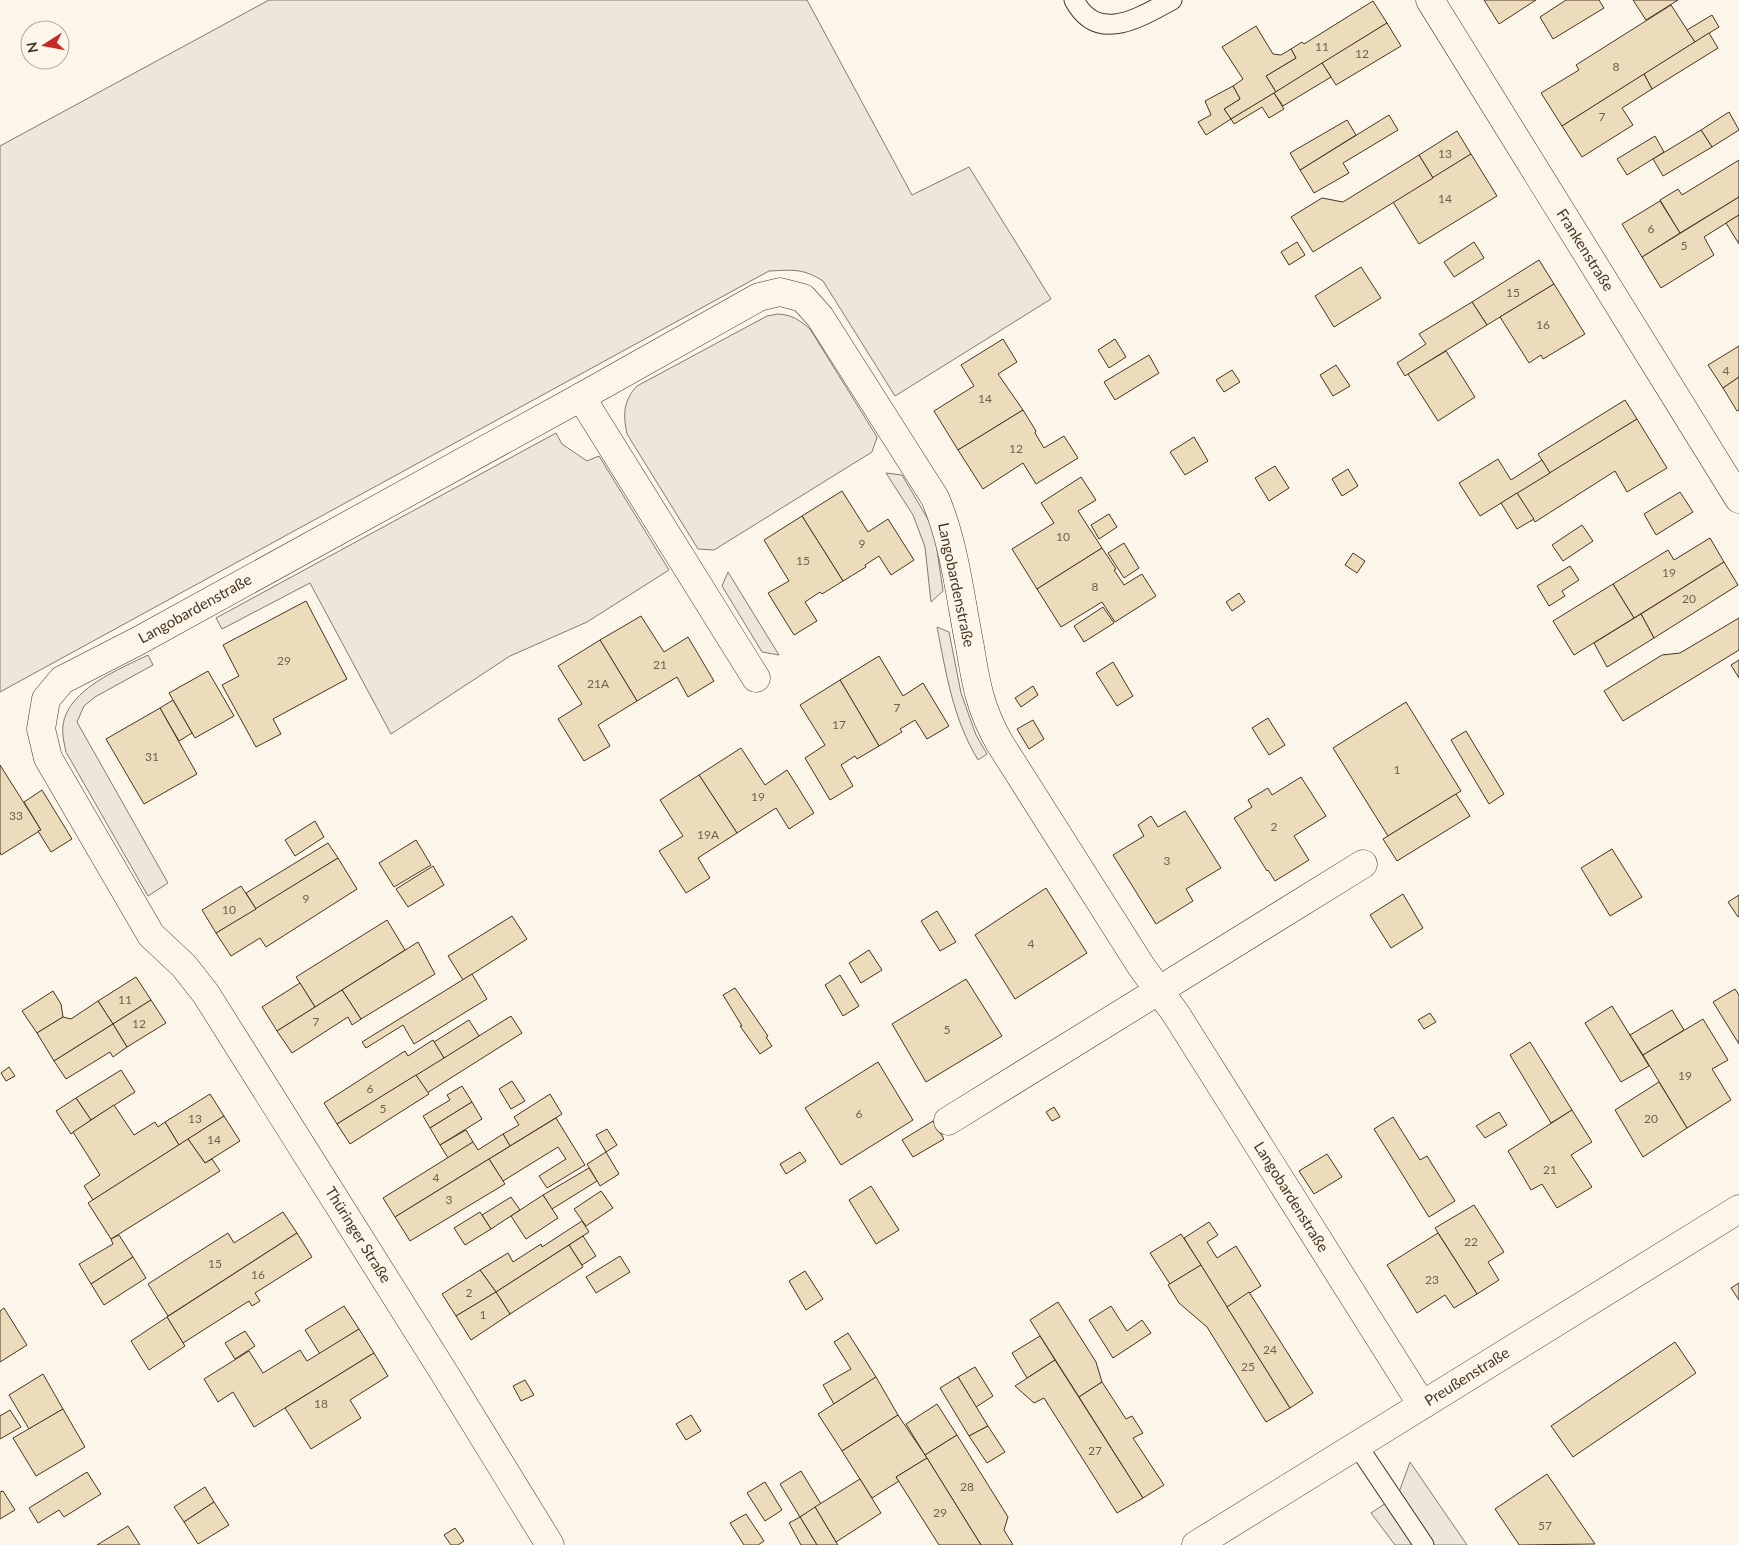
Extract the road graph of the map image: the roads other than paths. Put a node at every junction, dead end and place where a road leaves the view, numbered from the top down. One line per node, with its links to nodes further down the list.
1 (1074, 0): 2 (lane)
2 (1172, 0)
3 (1430, 0): 5 (street, Frankenstraße)
4 (581, 397): 6 (street); 8 (street, Langobardenstraße); 9 (street, Langobardenstraße)
5 (1739, 500)
6 (756, 678)
7 (1363, 864): 9 (street)
8 (151, 935): 14 (street, Thüringer Straße)
9 (1158, 990): 10 (street); 12 (street, Langobardenstraße)
10 (948, 1121)
11 (1739, 1208): 12 (street, Preußenstraße)
12 (1422, 1404): 13 (street, Preußenstraße)
13 (1357, 1446): 15 (street, Preußenstraße); 16 (lane)
14 (550, 1545)
15 (1196, 1545)
16 (1424, 1545)

